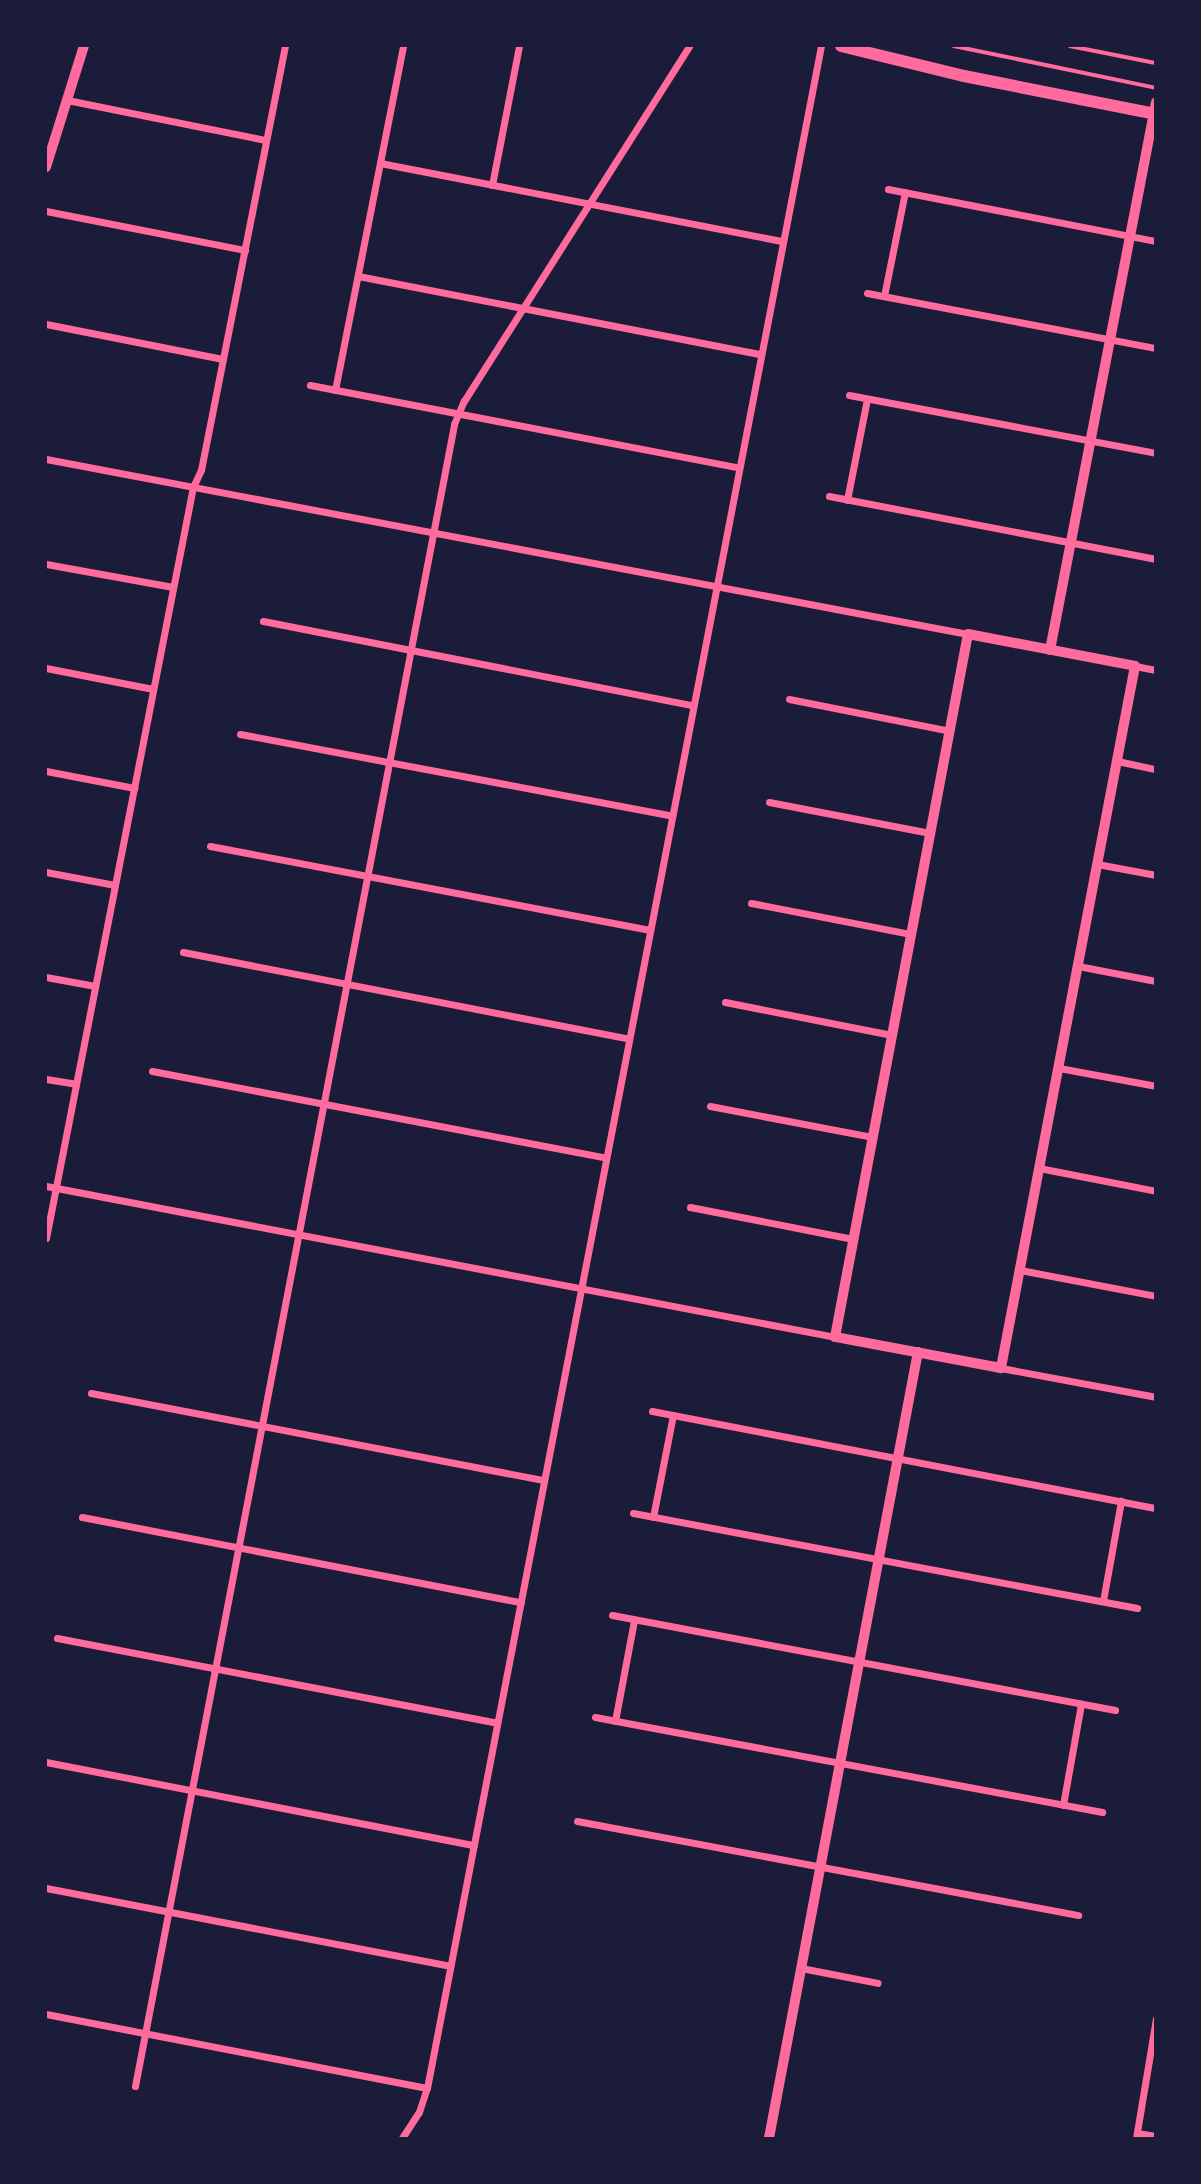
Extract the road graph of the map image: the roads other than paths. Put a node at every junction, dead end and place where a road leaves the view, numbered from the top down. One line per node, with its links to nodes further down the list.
1 (84, 46): 12 (street)
2 (285, 46): 14 (street)
3 (403, 46): 15 (street)
4 (519, 46): 17 (street)
5 (689, 46): 20 (street)
6 (821, 46): 24 (street)
7 (842, 46): 13 (main road)
8 (954, 46): 11 (lane)
9 (1070, 46): 10 (lane)
10 (1156, 63)
11 (1156, 88)
12 (67, 100): 14 (street); 16 (street)
13 (1155, 110): 22 (street)
14 (266, 140): 25 (street)
15 (380, 163): 17 (street); 26 (street)
16 (46, 167)
17 (492, 185): 20 (street)
18 (888, 189): 19 (street)
19 (905, 192): 22 (street); 28 (street)
20 (589, 204): 24 (street); 29 (street)
21 (46, 211): 25 (street)
22 (1129, 236): 23 (street); 31 (street)
23 (1156, 241)
24 (783, 242): 33 (street)
25 (245, 250): 34 (street)
26 (358, 276): 29 (street); 36 (street)
27 (867, 293): 28 (street)
28 (884, 296): 31 (street)
29 (524, 308): 33 (street); 39 (street)
30 (46, 324): 34 (street)
31 (1109, 339): 32 (street); 40 (street)
32 (1156, 348)
33 (761, 354): 43 (street)
34 (223, 359): 44 (street)
35 (310, 385): 36 (street)
36 (335, 390): 39 (street)
37 (849, 395): 38 (street)
38 (867, 399): 40 (street); 46 (street)
39 (458, 414): 43 (street); 47 (street)
40 (1090, 441): 41 (street); 48 (street)
41 (1156, 453)
42 (46, 459): 44 (street)
43 (739, 468): 52 (street)
44 (192, 487): 47 (street); 51 (street)
45 (829, 496): 46 (street)
46 (847, 500): 48 (street)
47 (431, 533): 52 (street); 55 (street)
48 (1070, 543): 49 (street); 56 (street)
49 (1156, 559)
50 (46, 564): 51 (street)
51 (173, 587): 60 (street)
52 (716, 587): 54 (street); 62 (street)
53 (263, 621): 55 (street)
54 (968, 635): 56 (street); 63 (street)
55 (409, 650): 62 (street); 66 (street)
56 (1049, 650): 57 (street)
57 (1135, 666): 59 (street); 65 (street)
58 (46, 668): 60 (street)
59 (1156, 670)
60 (153, 689): 69 (street)
61 (789, 699): 63 (street)
62 (694, 705): 71 (street)
63 (950, 731): 72 (street)
64 (240, 734): 66 (street)
65 (1117, 761): 67 (street); 74 (street)
66 (388, 762): 71 (street); 76 (street)
67 (1156, 769)
68 (46, 771): 69 (street)
69 (134, 788): 78 (street)
70 (769, 802): 72 (street)
71 (672, 816): 80 (street)
72 (930, 833): 81 (street)
73 (210, 846): 76 (street)
74 (1097, 864): 77 (street); 83 (street)
75 (46, 872): 78 (street)
76 (366, 876): 80 (street); 86 (street)
77 (1156, 876)
78 (115, 885): 87 (street)
79 (751, 902): 81 (street)
80 (650, 930): 90 (street)
81 (911, 934): 89 (street)
82 (183, 952): 86 (street)
83 (1078, 966): 85 (street); 91 (street)
84 (46, 977): 87 (street)
85 (1156, 981)
86 (345, 984): 90 (street); 96 (street)
87 (95, 986): 94 (street)
88 (725, 1002): 89 (street)
89 (892, 1035): 98 (street)
90 (629, 1039): 99 (street)
91 (1059, 1068): 95 (street); 100 (street)
92 (152, 1071): 96 (street)
93 (46, 1079): 94 (street)
94 (76, 1084): 102 (street)
95 (1156, 1086)
96 (323, 1104): 99 (street); 105 (street)
97 (710, 1106): 98 (street)
98 (873, 1137): 107 (street)
99 (606, 1158): 109 (street)
100 (1039, 1168): 103 (street); 108 (street)
101 (46, 1186): 102 (street)
102 (55, 1188): 105 (street); 106 (street)
103 (1156, 1191)
104 (690, 1208): 107 (street)
105 (298, 1234): 109 (street); 118 (street)
106 (46, 1238)
107 (853, 1239): 111 (street)
108 (1020, 1270): 110 (street); 113 (street)
109 (581, 1288): 111 (street); 120 (street)
110 (1156, 1296)
111 (835, 1336): 112 (street)
112 (918, 1352): 113 (street); 119 (street)
113 (1001, 1368): 115 (street)
114 (91, 1393): 118 (street)
115 (1156, 1397)
116 (652, 1411): 117 (street)
117 (673, 1415): 119 (street); 125 (street)
118 (261, 1426): 120 (street); 126 (street)
119 (898, 1458): 121 (street); 127 (street)
120 (544, 1480): 129 (street)
121 (1121, 1501): 122 (street); 128 (street)
122 (1155, 1508)
123 (633, 1513): 125 (street)
124 (82, 1517): 126 (street)
125 (653, 1517): 127 (street)
126 (238, 1548): 129 (street); 135 (street)
127 (878, 1559): 128 (street); 134 (street)
128 (1103, 1601): 130 (street)
129 (521, 1602): 140 (street)
130 (1137, 1608)
131 (612, 1615): 132 (street)
132 (634, 1619): 134 (street); 139 (street)
133 (57, 1638): 135 (street)
134 (859, 1662): 136 (street); 142 (street)
135 (215, 1669): 140 (street); 143 (street)
136 (1081, 1704): 137 (street); 144 (street)
137 (1115, 1710)
138 (595, 1717): 139 (street)
139 (615, 1721): 142 (street)
140 (497, 1723): 147 (street)
141 (46, 1762): 143 (street)
142 (840, 1763): 144 (street); 148 (street)
143 (192, 1790): 147 (street); 150 (street)
144 (1063, 1805): 145 (street)
145 (1102, 1812)
146 (577, 1821): 148 (street)
147 (474, 1845): 152 (street)
148 (820, 1866): 151 (street); 153 (street)
149 (46, 1888): 150 (street)
150 (168, 1912): 152 (street); 157 (street)
151 (1078, 1914)
152 (450, 1966): 160 (street)
153 (801, 1968): 154 (street); 164 (street)
154 (878, 1983)
155 (46, 2014): 157 (street)
156 (1156, 2020): 158 (street)
157 (145, 2034): 159 (street); 160 (street)
158 (1154, 2034): 161 (street)
159 (135, 2086)
160 (427, 2088): 163 (street)
161 (1137, 2136): 162 (street)
162 (1156, 2136)
163 (402, 2138)
164 (769, 2138)

